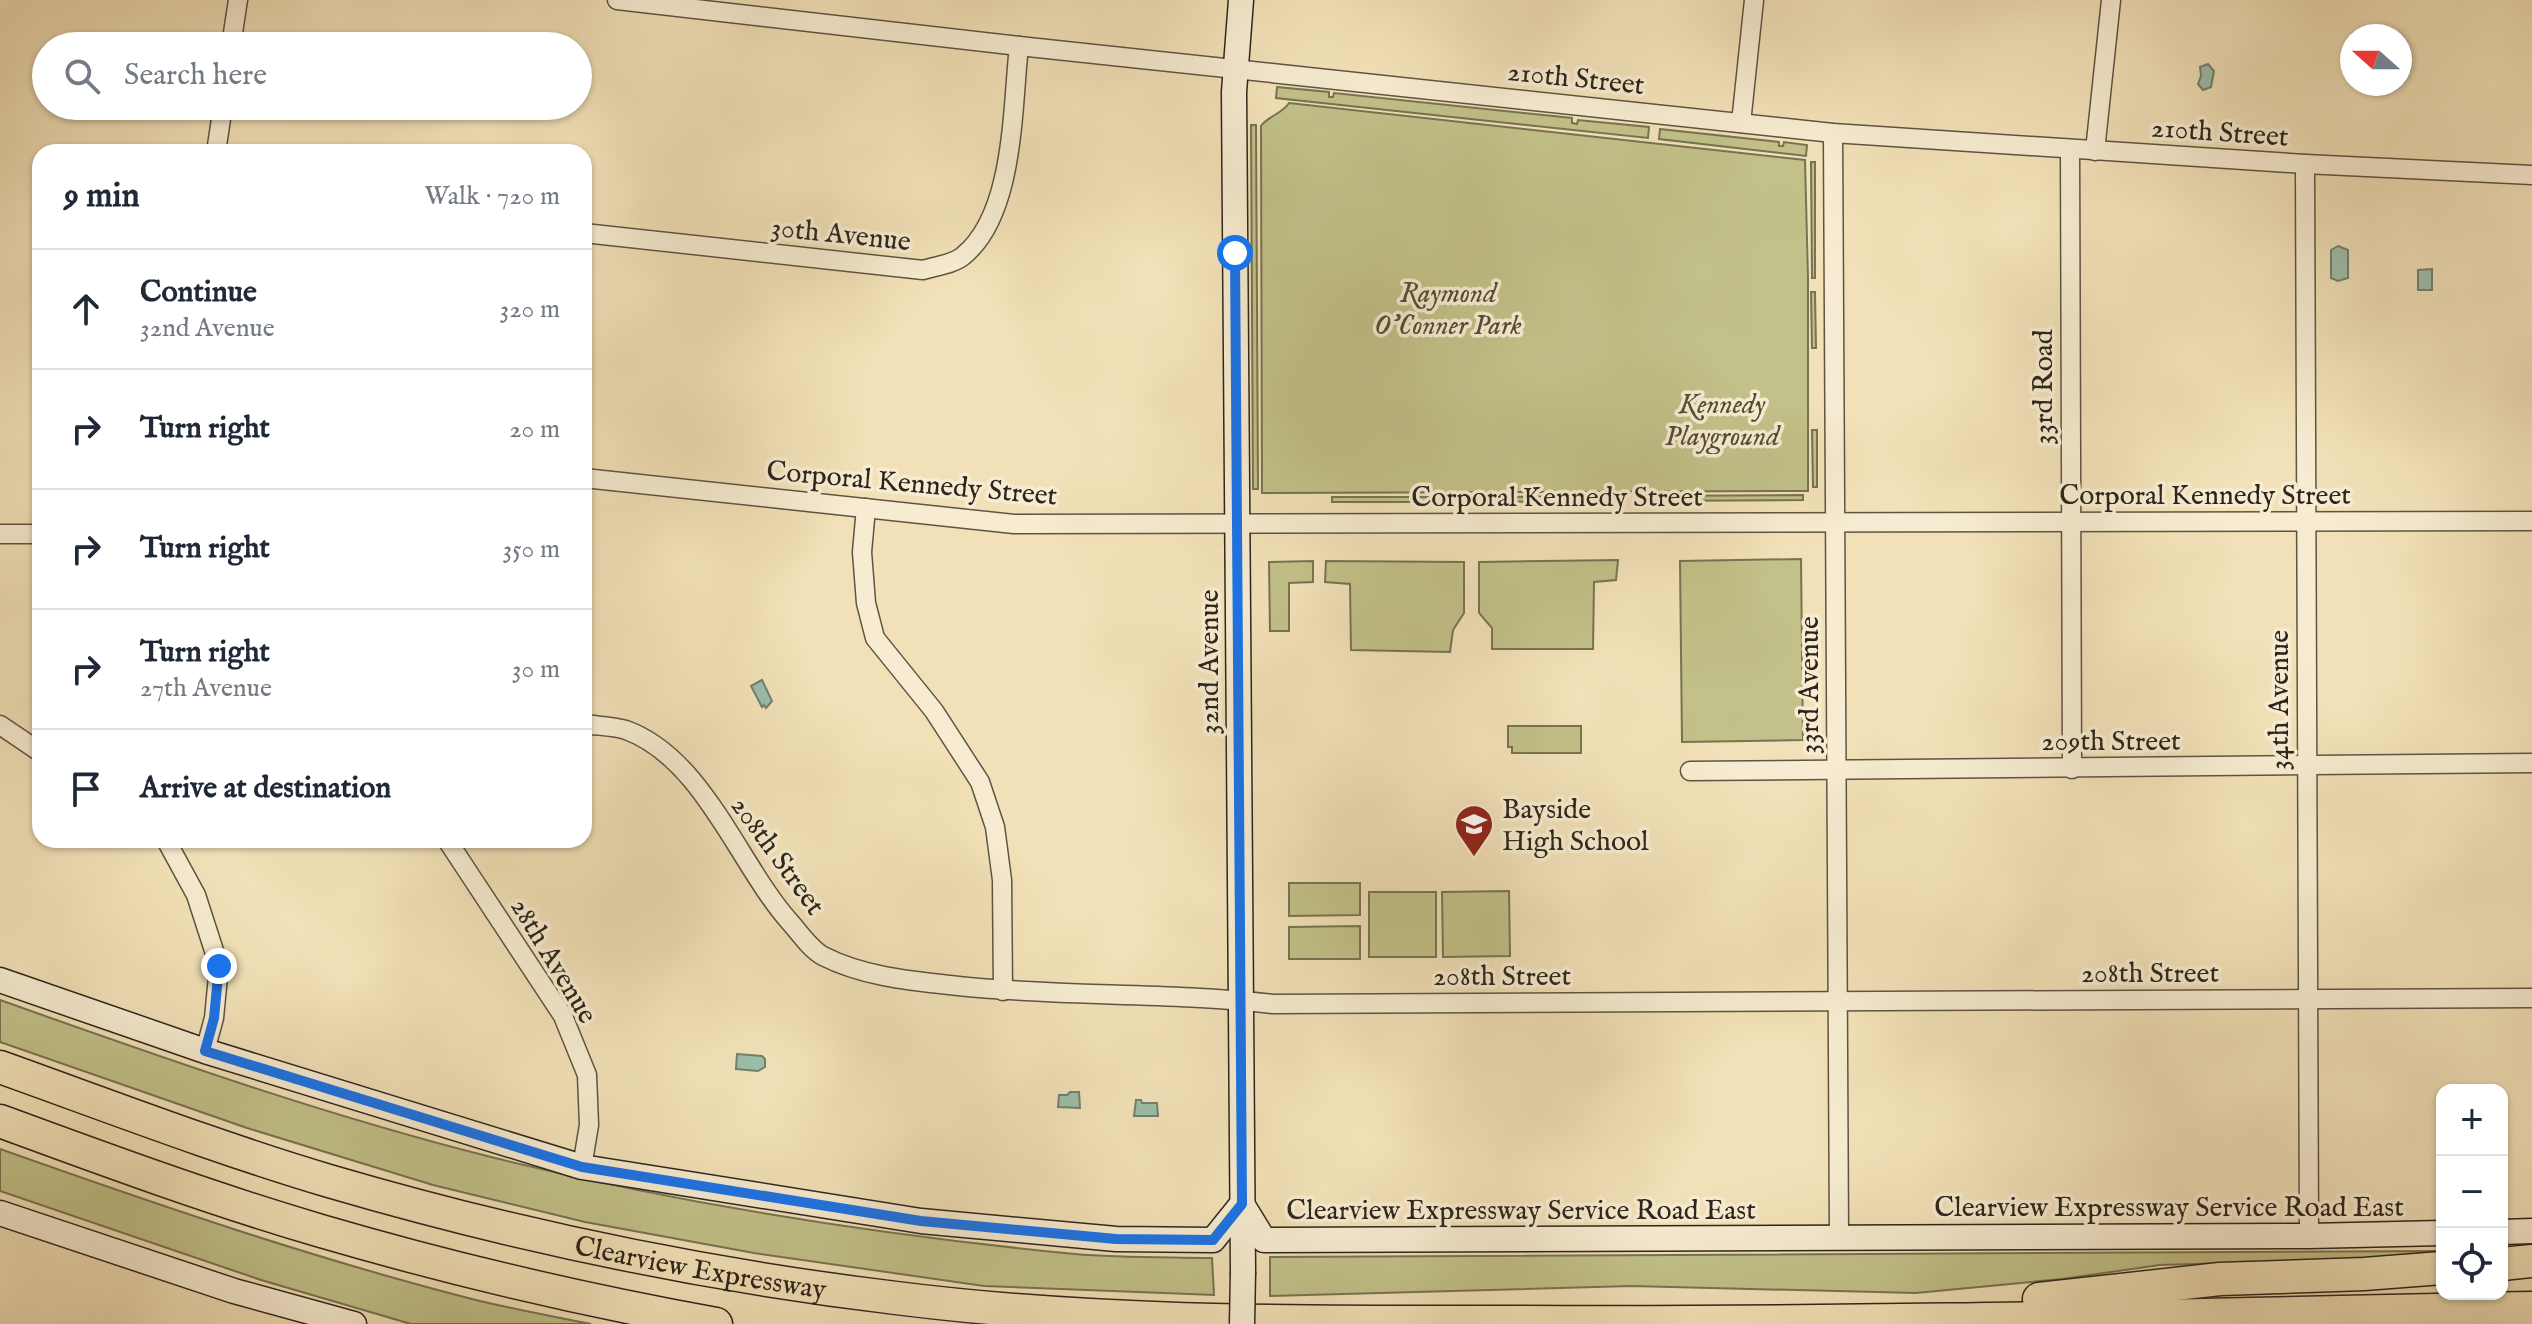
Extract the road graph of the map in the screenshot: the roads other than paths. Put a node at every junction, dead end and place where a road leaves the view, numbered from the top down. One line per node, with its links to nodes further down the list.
1 (238, 0): 7 (street)
2 (617, 0): 6 (street, 210th Street)
3 (1241, 0): 9 (street, 32nd Avenue)
4 (1754, 0): 11 (street)
5 (2111, 0): 15 (street)
6 (777, 10): 8 (street, 210th Street)
7 (233, 32)
8 (1019, 46): 9 (street, 210th Street); 18 (street, 30th Avenue)
9 (1234, 68): 11 (street, 210th Street); 25 (street, 32nd Avenue)
10 (221, 120): 13 (street)
11 (1741, 123): 12 (street, 210th Street)
12 (1833, 133): 14 (street, 210th Street); 23 (street, 33rd Avenue)
13 (217, 144)
14 (2070, 149): 15 (street, 210th Street); 24 (street, 33rd Road)
15 (2095, 151): 16 (street, 210th Street)
16 (2305, 164): 17 (street, 210th Street); 21 (street, 34th Avenue)
17 (2532, 175)
18 (592, 234)
19 (592, 479): 20 (street, Corporal Kennedy Street)
20 (866, 508): 25 (street, Corporal Kennedy Street); 39 (street)
21 (2305, 520): 22 (street, Corporal Kennedy Street); 24 (street, Corporal Kennedy Street); 32 (street, 34th Avenue)
22 (2532, 521)
23 (1834, 523): 24 (street, Corporal Kennedy Street); 25 (street, Corporal Kennedy Street); 33 (street, 33rd Avenue)
24 (2070, 523): 34 (street, 33rd Road)
25 (1236, 525): 42 (street, 32nd Avenue)
26 (0, 534): 27 (street)
27 (32, 534)
28 (0, 725): 30 (street)
29 (592, 725): 39 (street, 208th Street)
30 (32, 747)
31 (2532, 763): 32 (street, 209th Street)
32 (2306, 766): 34 (street, 209th Street); 41 (street, 34th Avenue)
33 (1837, 768): 34 (street, 209th Street); 35 (street, 209th Street); 43 (street, 33rd Avenue)
34 (2072, 769)
35 (1690, 771)
36 (170, 848): 44 (street)
37 (452, 848): 47 (street, 28th Avenue)
38 (0, 980): 44 (street)
39 (1003, 991): 42 (street, 208th Street)
40 (2532, 998): 41 (street, 208th Street)
41 (2308, 999): 43 (street, 208th Street); 53 (street, 34th Avenue)
42 (1241, 1002): 43 (street, 208th Street); 48 (street, 32nd Avenue)
43 (1838, 1002): 54 (street, 33rd Avenue)
44 (205, 1051): 47 (street)
45 (0, 1067): 59 (highway, Clearview Expressway)
46 (0, 1121): 61 (highway, Clearview Expressway)
47 (582, 1167): 48 (street)
48 (1242, 1204): 54 (street, Clearview Expressway Service Road East); 62 (street, 32nd Avenue, bridge)
49 (0, 1213): 60 (street)
50 (2532, 1231): 51 (street)
51 (2508, 1232)
52 (2436, 1233): 53 (street, Clearview Expressway Service Road East)
53 (2309, 1236): 54 (street, Clearview Expressway Service Road East)
54 (1839, 1238)
55 (2532, 1261): 56 (highway)
56 (2508, 1263)
57 (2436, 1268): 59 (highway)
58 (2532, 1308): 59 (highway, Clearview Expressway)
59 (1785, 1323)
60 (354, 1324)
61 (716, 1324)
62 (1242, 1324)

